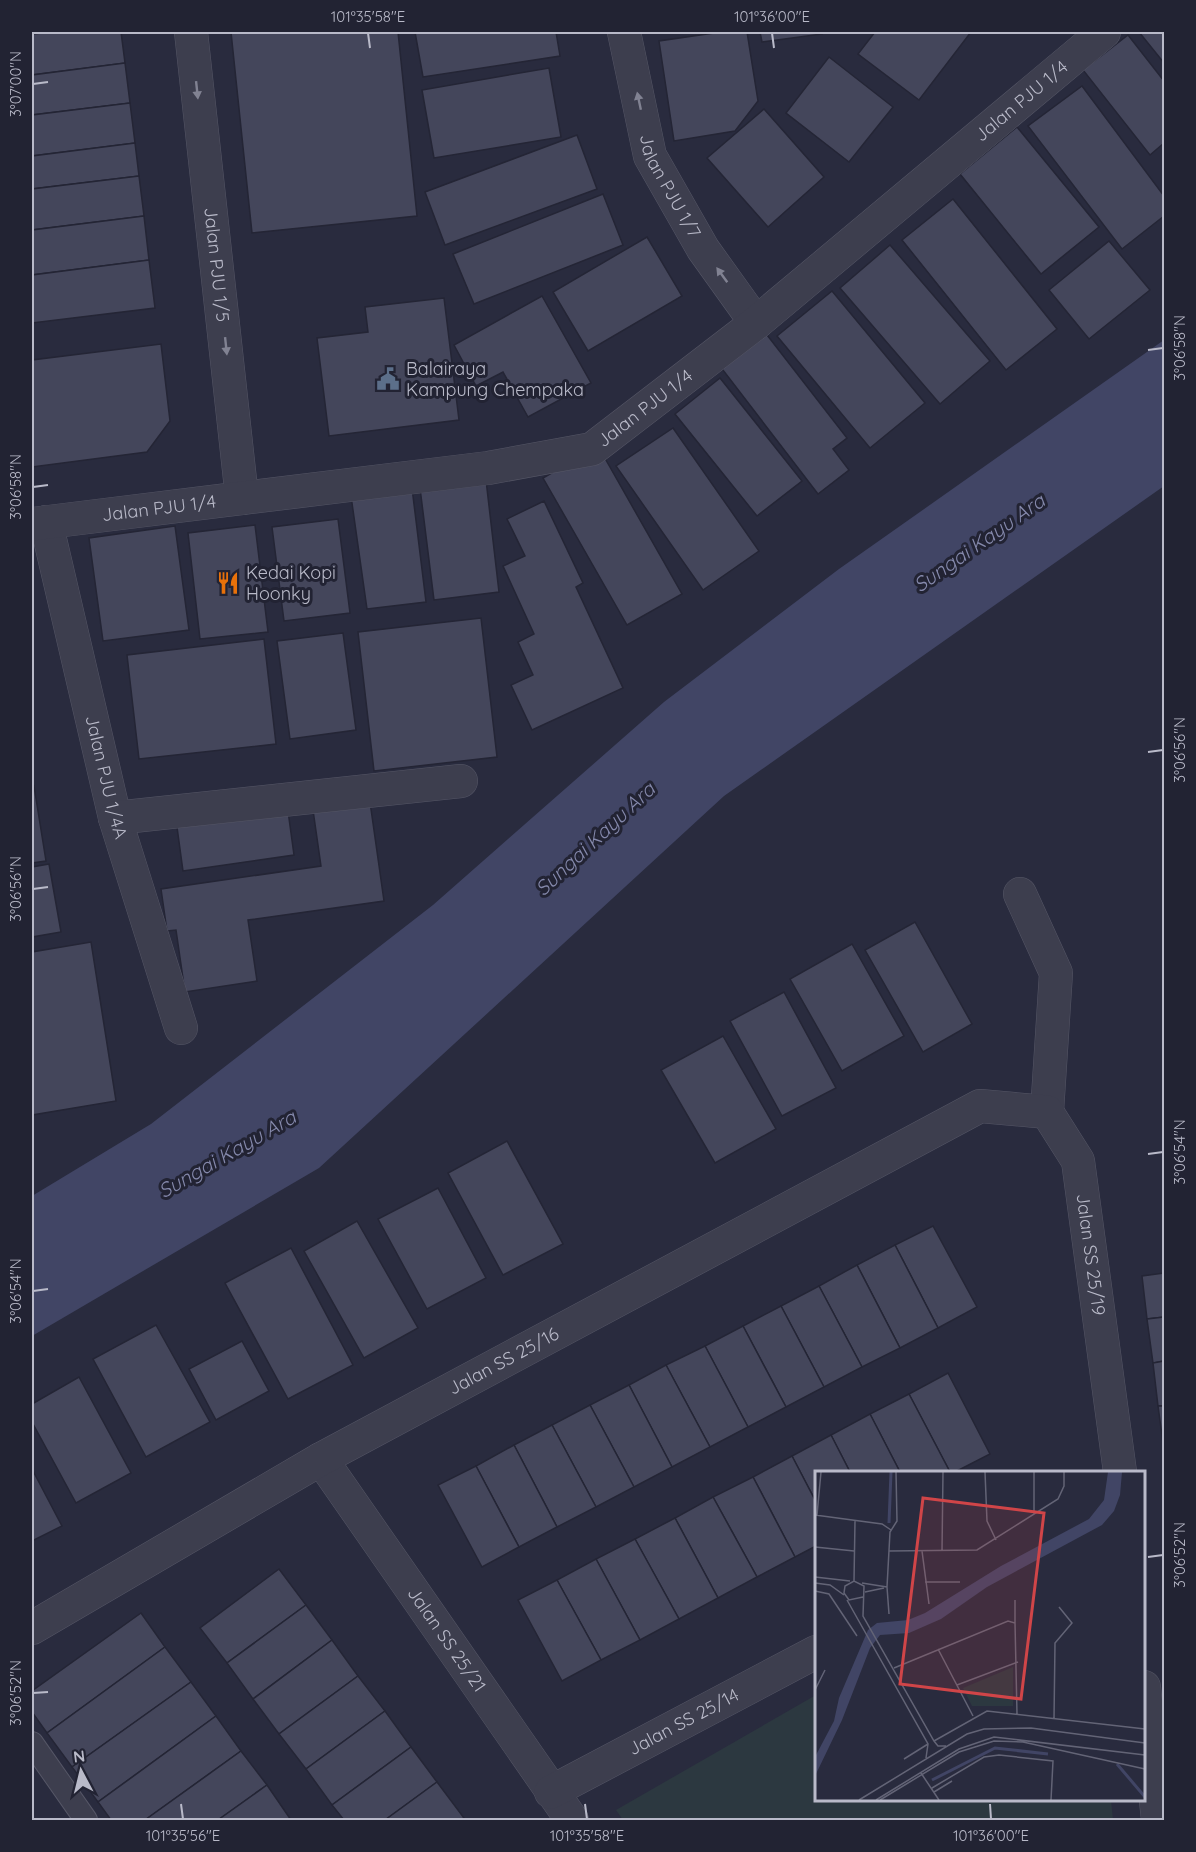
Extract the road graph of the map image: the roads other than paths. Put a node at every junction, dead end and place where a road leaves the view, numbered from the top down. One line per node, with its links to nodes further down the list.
1 (191, 32): 5 (street, Jalan PJU 1/5, one-way to 5)
2 (624, 32): 4 (street, Jalan PJU 1/7, one-way to 2)
3 (1103, 32): 4 (street, Jalan PJU 1/4)
4 (756, 322): 5 (street, Jalan PJU 1/4)
5 (243, 498): 6 (street, Jalan PJU 1/4)
6 (39, 523): 8 (street, Jalan PJU 1/4A)
7 (461, 781): 8 (street)
8 (115, 818): 10 (street, Jalan PJU 1/4A)
9 (1020, 894): 11 (street)
10 (181, 1028)
11 (1047, 1112): 12 (street, Jalan SS 25/16); 13 (street, Jalan SS 25/19)
12 (321, 1459): 14 (street, Jalan SS 25/16); 18 (street, Jalan SS 25/21)
13 (1120, 1471)
14 (32, 1628)
15 (815, 1654): 18 (street, Jalan SS 25/14)
16 (1145, 1705): 21 (street)
17 (32, 1743): 19 (lane)
18 (551, 1792): 20 (street, Jalan SS 25/21)
19 (86, 1821)
20 (572, 1821)
21 (1158, 1821)

